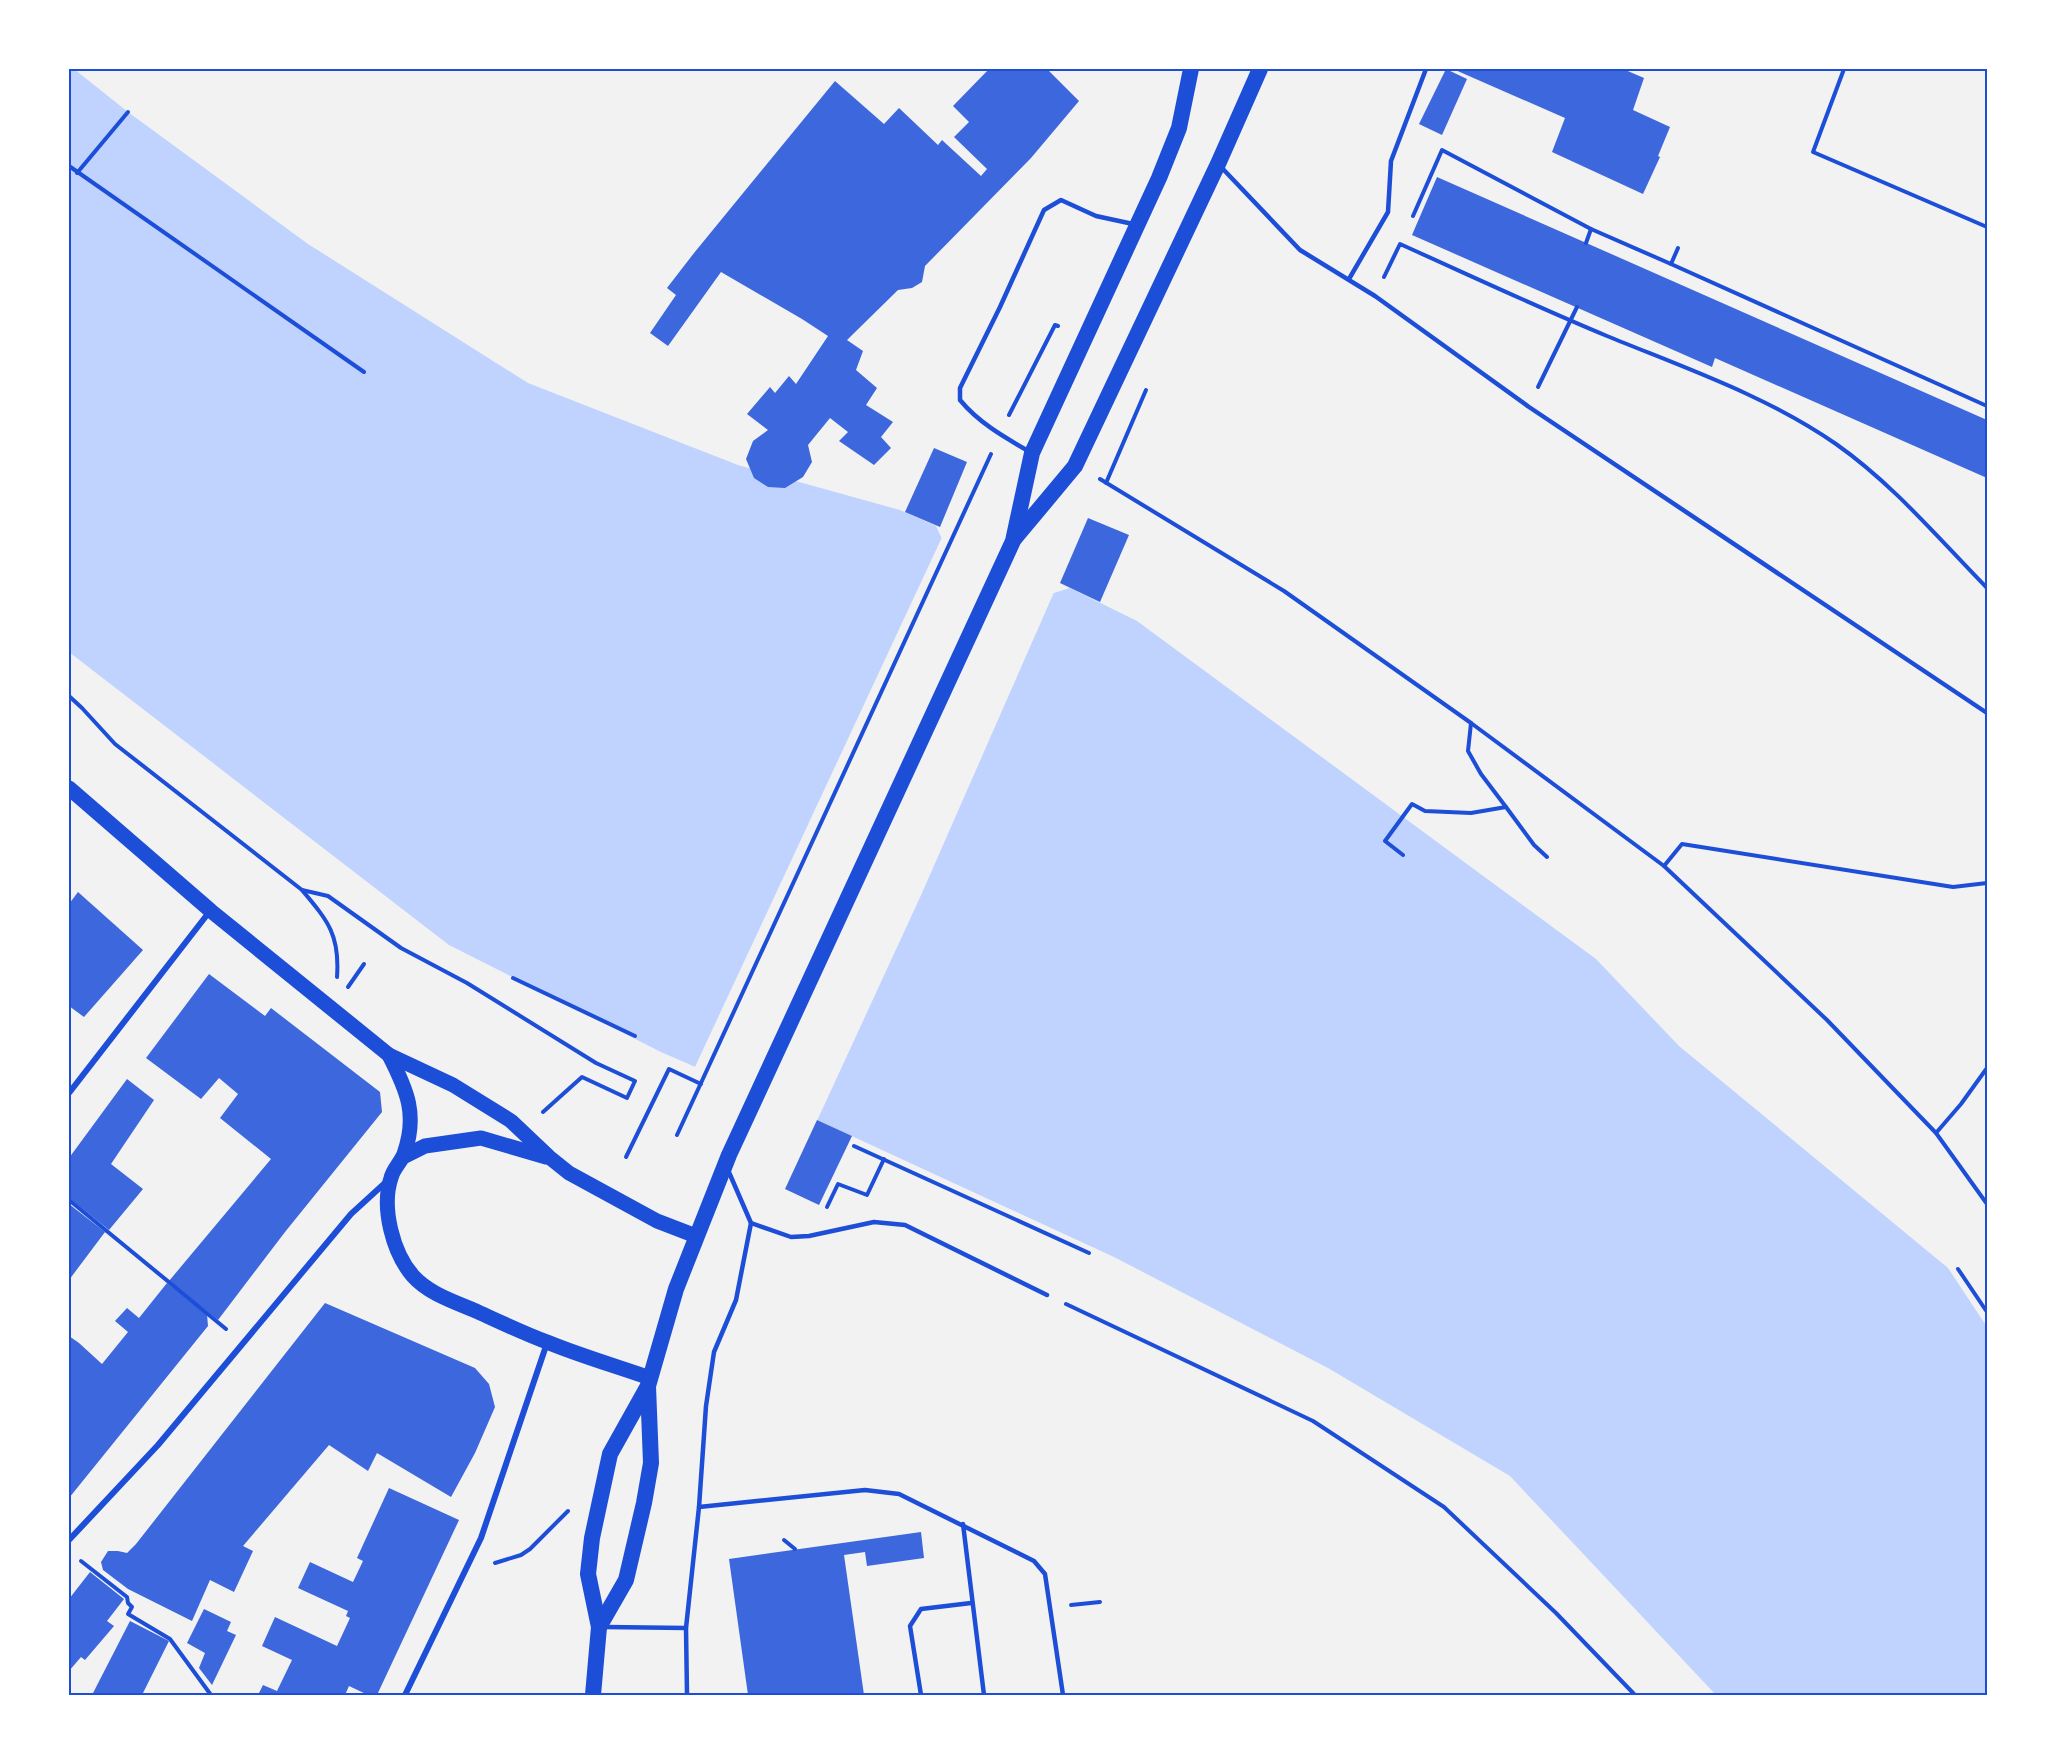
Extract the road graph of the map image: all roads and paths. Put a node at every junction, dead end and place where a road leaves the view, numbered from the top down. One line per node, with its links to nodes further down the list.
1 (1191, 69): 9 (highway)
2 (1260, 69): 6 (highway)
3 (1426, 69): 18 (lane)
4 (1844, 69): 11 (path)
5 (129, 112): 8 (path)
6 (1218, 164): 18 (lane); 30 (highway)
7 (69, 166): 8 (path)
8 (77, 173): 23 (path)
9 (1137, 225): 29 (highway); 29 (lane)
10 (1409, 225): 12 (path)
11 (1987, 227)
12 (1591, 229): 14 (path); 17 (path)
13 (1404, 234): 15 (path)
14 (1586, 243)
15 (1400, 244): 19 (path); 21 (path)
16 (1678, 248): 17 (path)
17 (1671, 264): 25 (path)
18 (1349, 279): 19 (lane)
19 (1375, 296): 26 (lane)
20 (1577, 307): 21 (path)
21 (1570, 321): 26 (path); 31 (path)
22 (1064, 329): 27 (path)
23 (364, 372)
24 (1147, 389): 34 (path)
25 (1987, 406)
26 (1529, 407): 33 (lane)
27 (1009, 416)
28 (995, 445): 50 (path)
29 (1032, 453): 30 (highway)
30 (1012, 541): 59 (highway)
31 (1987, 588)
32 (69, 696): 41 (path)
33 (1987, 713)
34 (1471, 723): 36 (path); 39 (path)
35 (69, 788): 42 (main road)
36 (1506, 807): 37 (path); 38 (path)
37 (1403, 855)
38 (1547, 857)
39 (1664, 866): 40 (path); 53 (path)
40 (1987, 883)
41 (302, 890): 45 (path); 52 (path)
42 (211, 911): 48 (main road); 51 (street)
43 (364, 964): 46 (path)
44 (513, 978): 47 (path)
45 (337, 979)
46 (347, 987)
47 (635, 1036)
48 (388, 1055): 56 (main road); 57 (main road)
49 (1987, 1068): 53 (path)
50 (701, 1084): 54 (path); 58 (path)
51 (69, 1093)
52 (542, 1113)
53 (1936, 1133): 63 (path)
54 (677, 1135)
55 (854, 1146): 60 (path)
56 (403, 1157): 57 (main road); 61 (main road)
57 (549, 1157): 66 (main road)
58 (626, 1157)
59 (727, 1159): 65 (lane); 66 (highway)
60 (884, 1159): 64 (path); 67 (path)
61 (391, 1178): 71 (main road); 72 (street)
62 (69, 1200): 72 (path)
63 (1987, 1204)
64 (827, 1207)
65 (751, 1223): 69 (lane); 74 (lane)
66 (696, 1236): 73 (highway)
67 (1089, 1253)
68 (1958, 1269): 70 (path)
69 (1047, 1295): 92 (path)
70 (1987, 1312)
71 (548, 1342): 73 (main road); 86 (street)
72 (244, 1344): 77 (street)
73 (649, 1382): 83 (highway); 83 (highway)
74 (699, 1508): 76 (lane); 84 (lane)
75 (568, 1511): 81 (path)
76 (963, 1524): 82 (lane); 91 (lane)
77 (70, 1536)
78 (784, 1540): 79 (path)
79 (795, 1550)
80 (77, 1558): 85 (path)
81 (488, 1566)
82 (972, 1603): 89 (lane); 90 (lane)
83 (599, 1627): 84 (lane); 87 (highway)
84 (686, 1628): 88 (lane)
85 (211, 1695)
86 (405, 1695)
87 (593, 1695)
88 (687, 1695)
89 (921, 1695)
90 (984, 1695)
91 (1063, 1695)
92 (1635, 1695)

